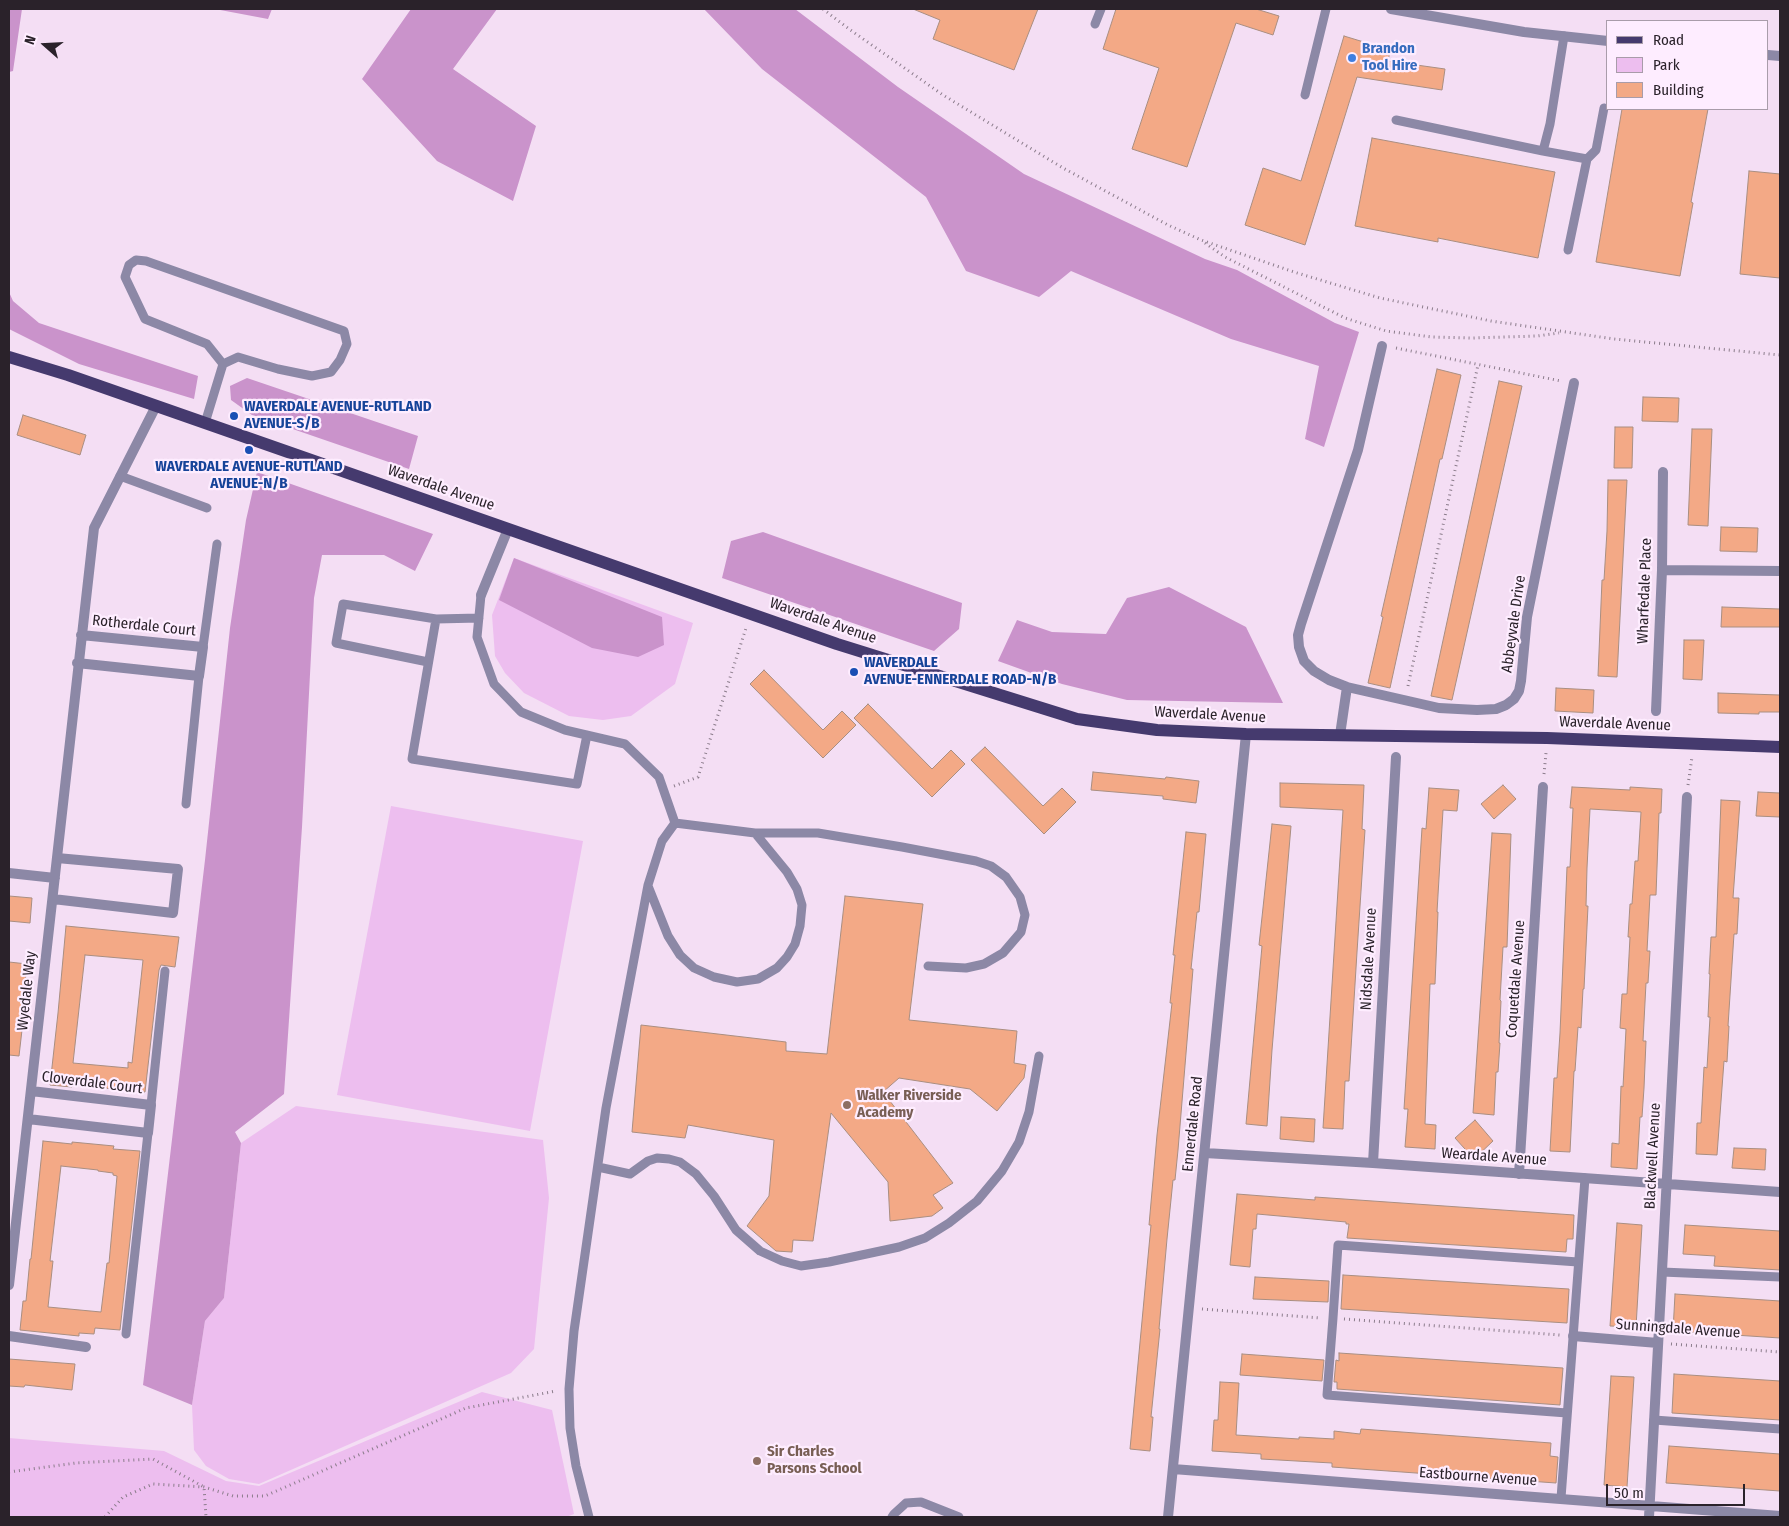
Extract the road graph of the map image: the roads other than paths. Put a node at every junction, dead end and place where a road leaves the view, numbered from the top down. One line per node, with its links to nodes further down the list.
1 (1101, 9): 4 (lane)
2 (1326, 9): 7 (lane)
3 (1392, 9): 5 (street)
4 (1095, 24)
5 (1564, 36): 6 (street); 10 (lane)
6 (1606, 41)
7 (1305, 95)
8 (1604, 108): 11 (lane)
9 (1396, 120): 10 (lane)
10 (1543, 151): 11 (lane)
11 (1587, 159): 12 (lane)
12 (1568, 250)
13 (1382, 346): 34 (street, Abbeyvale Drive)
14 (9, 357): 17 (main road, Waverdale Avenue)
15 (223, 364): 15 (lane); 18 (lane)
16 (1574, 383): 34 (street, Abbeyvale Drive)
17 (156, 406): 18 (main road, Waverdale Avenue); 20 (street, Wyedale Way)
18 (205, 423): 22 (main road, Waverdale Avenue)
19 (1663, 472): 24 (street, Wharfedale Place)
20 (120, 476): 21 (lane); 29 (street, Wyedale Way)
21 (207, 508)
22 (508, 529): 26 (street); 36 (main road, Waverdale Avenue)
23 (217, 544): 30 (lane)
24 (1662, 570): 25 (street); 35 (street, Wharfedale Place)
25 (1780, 571)
26 (481, 594): 27 (lane)
27 (479, 618): 28 (lane); 37 (lane)
28 (436, 620): 31 (lane); 31 (lane)
29 (81, 634): 30 (street, Rotherdale Court); 32 (street, Wyedale Way)
30 (203, 647): 33 (street, Rotherdale Court)
31 (428, 662): 37 (lane)
32 (77, 664): 33 (street); 46 (street, Wyedale Way)
33 (199, 676): 43 (lane)
34 (1348, 687): 38 (street)
35 (1656, 712)
36 (1246, 734): 38 (main road, Waverdale Avenue); 58 (street, Ennerdale Road)
37 (587, 735): 44 (lane)
38 (1340, 735): 39 (main road, Waverdale Avenue)
39 (1780, 747)
40 (1396, 757): 59 (street, Nidsdale Avenue)
41 (1543, 787): 61 (street, Coquetdale Avenue)
42 (1687, 797): 63 (street, Blackwell Avenue)
43 (186, 804)
44 (676, 823): 45 (lane); 49 (lane)
45 (756, 833): 49 (lane); 51 (lane)
46 (57, 858): 48 (street, Wyedale Way); 50 (street)
47 (9, 873): 48 (street)
48 (55, 878): 50 (street, Wyedale Way)
49 (648, 885): 60 (lane)
50 (52, 899): 54 (street, Wyedale Way)
51 (928, 966)
52 (165, 972): 55 (lane)
53 (1039, 1056): 60 (lane)
54 (31, 1091): 55 (street, Cloverdale Court); 56 (street, Wyedale Way)
55 (151, 1106): 57 (street, Cloverdale Court)
56 (28, 1119): 57 (street); 68 (street, Wyedale Way)
57 (148, 1133): 69 (lane)
58 (1205, 1153): 59 (street, Weardale Avenue); 77 (street, Ennerdale Road)
59 (1373, 1163): 61 (street, Weardale Avenue)
60 (598, 1167): 81 (lane)
61 (1519, 1174): 62 (street, Weardale Avenue)
62 (1584, 1178): 63 (street, Weardale Avenue); 65 (lane)
63 (1666, 1184): 64 (street, Weardale Avenue); 66 (street, Blackwell Avenue)
64 (1780, 1192)
65 (1578, 1262): 71 (lane); 74 (lane)
66 (1662, 1272): 67 (lane); 72 (street, Blackwell Avenue)
67 (1780, 1277)
68 (9, 1285)
69 (126, 1334)
70 (9, 1336): 73 (street)
71 (1573, 1336): 72 (street, Sunningdale Avenue); 74 (lane)
72 (1658, 1342): 75 (street, Blackwell Avenue)
73 (86, 1347)
74 (1567, 1413): 78 (lane)
75 (1654, 1420): 76 (lane); 79 (street, Blackwell Avenue)
76 (1780, 1429)
77 (1173, 1469): 78 (street, Eastbourne Avenue); 84 (street, Ennerdale Road)
78 (1561, 1498): 79 (street, Eastbourne Avenue)
79 (1649, 1505): 80 (street, Eastbourne Avenue); 85 (street, Blackwell Avenue)
80 (1780, 1516)
81 (589, 1517)
82 (892, 1517): 83 (lane)
83 (959, 1517)
84 (1168, 1517)
85 (1648, 1517)

